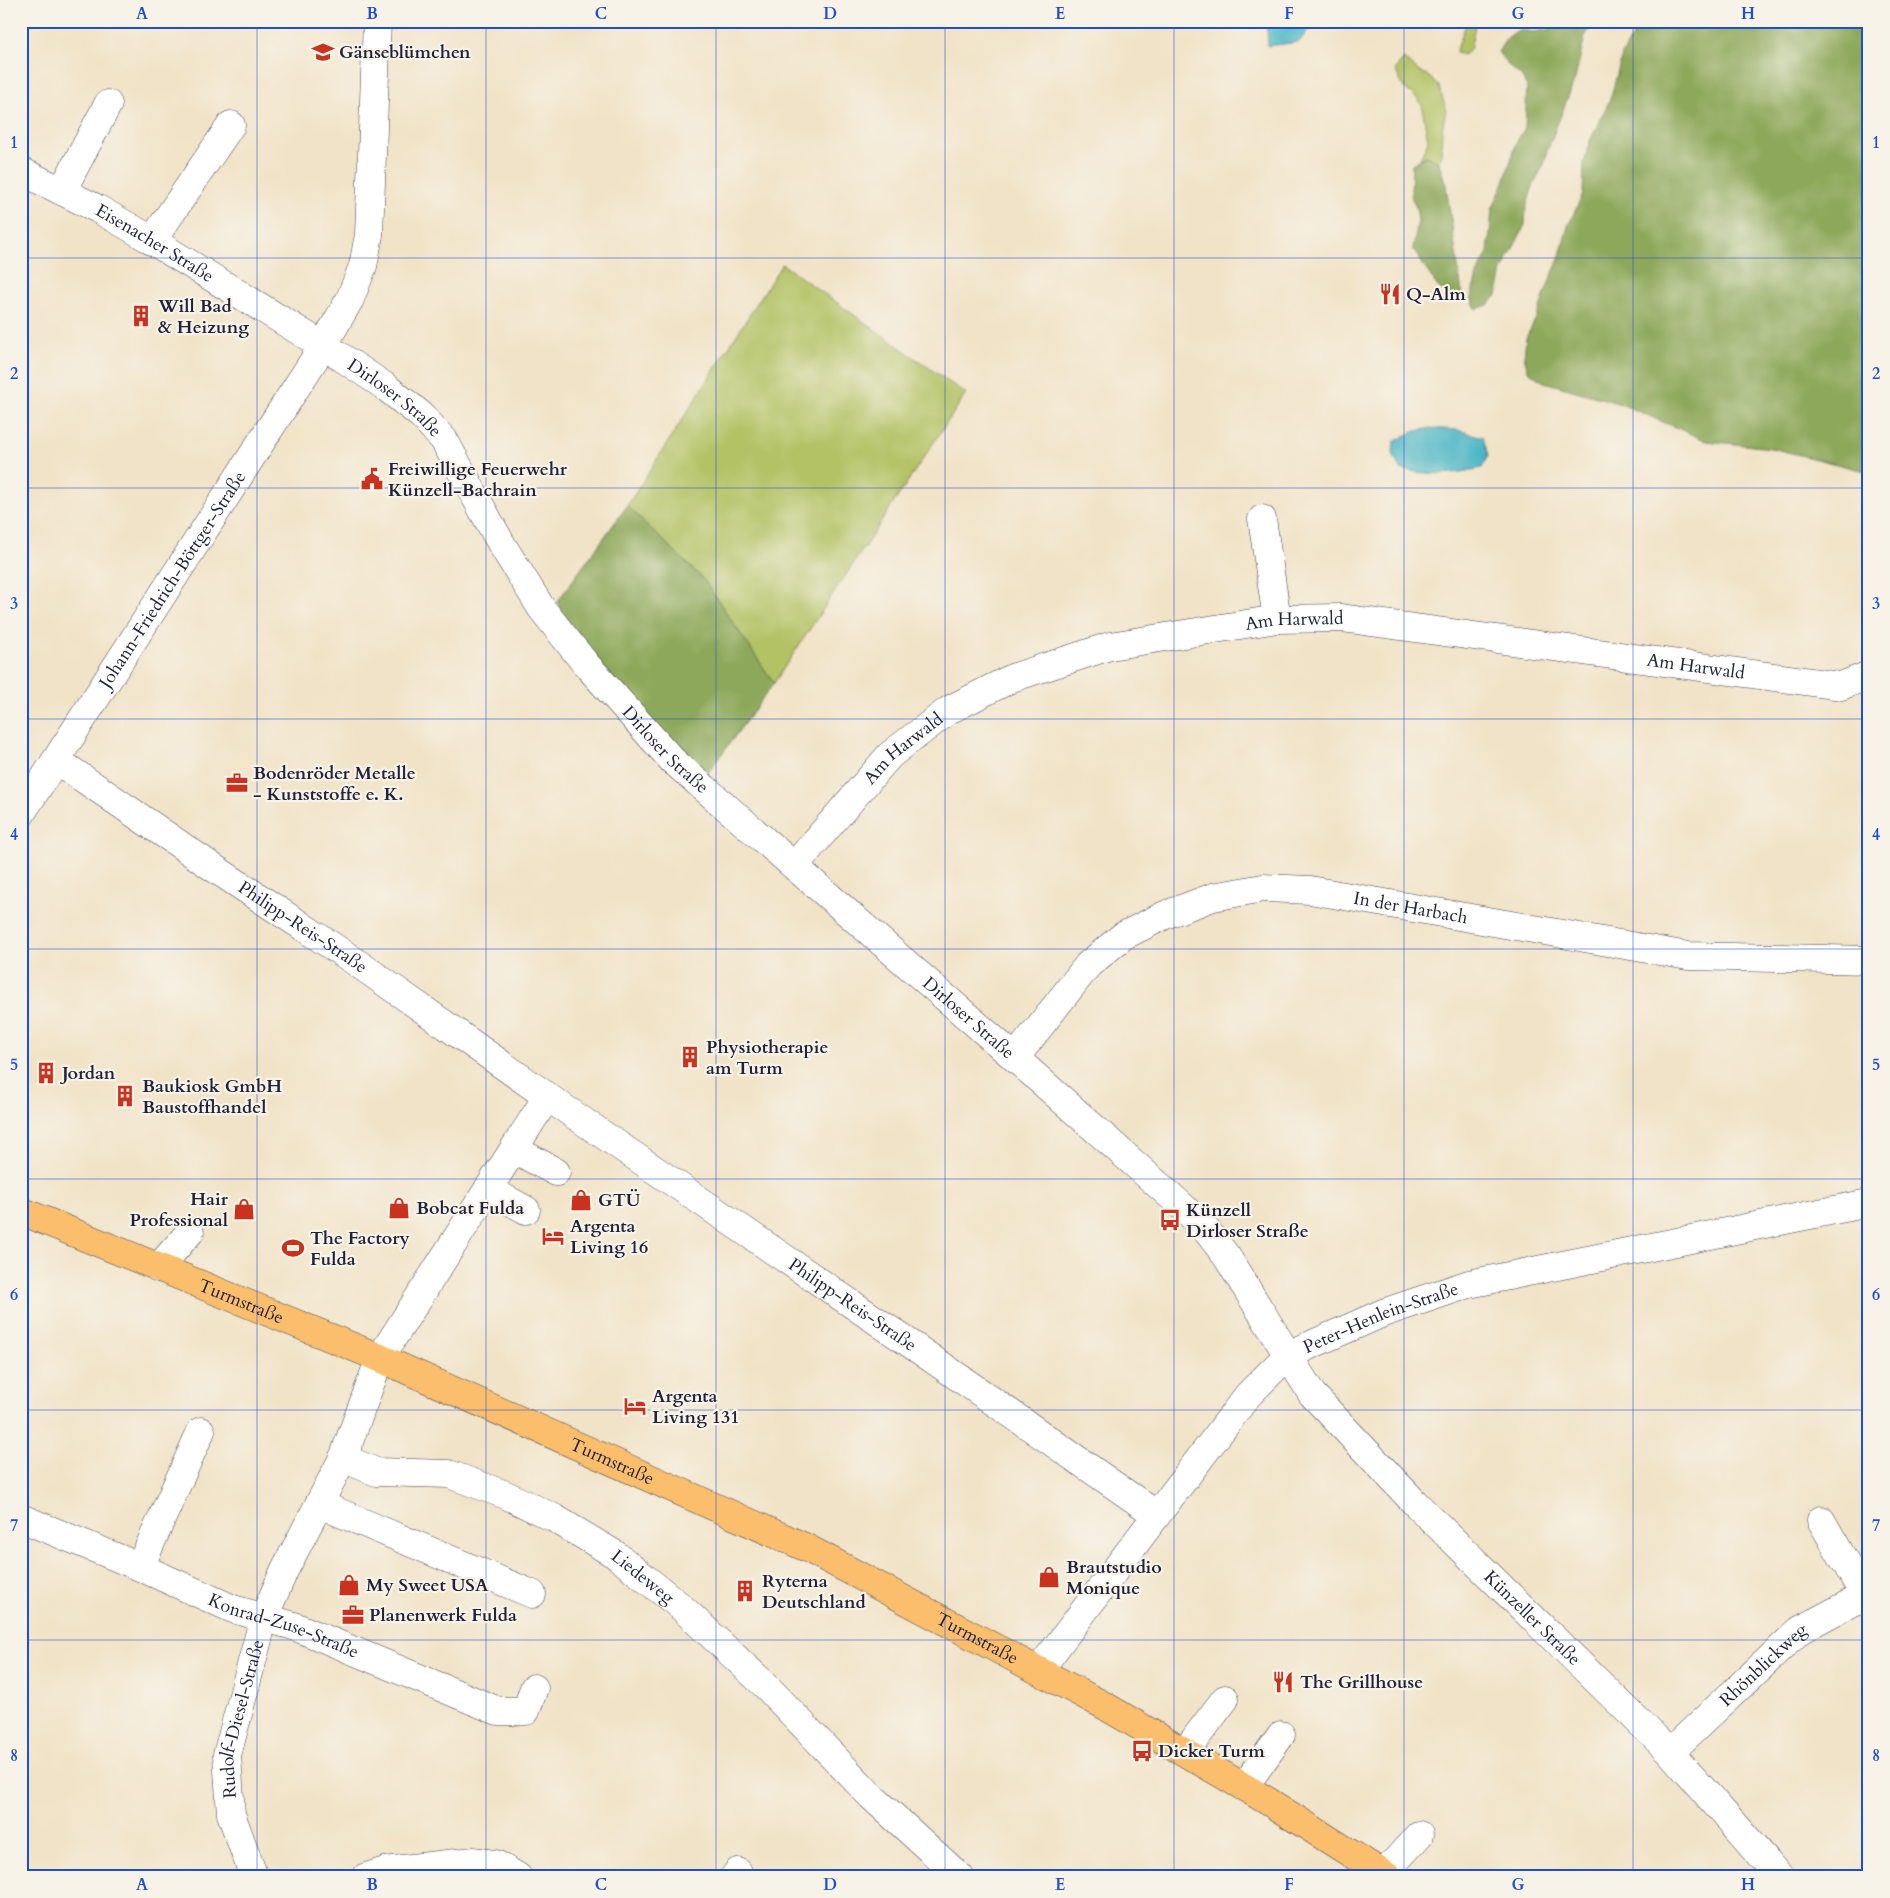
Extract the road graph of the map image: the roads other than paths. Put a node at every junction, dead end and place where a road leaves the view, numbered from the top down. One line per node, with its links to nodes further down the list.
1 (377, 21): 7 (street)
2 (108, 104): 5 (street)
3 (231, 125): 6 (street)
4 (21, 171): 5 (street, Eisenacher Straße)
5 (62, 190): 6 (street, Eisenacher Straße)
6 (152, 240): 7 (street, Eisenacher Straße)
7 (323, 346): 11 (street, Johann-Friedrich-Böttger-Straße); 13 (street, Dirloser Straße)
8 (1262, 519): 9 (street)
9 (1277, 619): 10 (street, Am Harwald); 13 (street, Am Harwald)
10 (1869, 674)
11 (56, 760): 12 (street, Johann-Friedrich-Böttger-Straße); 16 (street, Philipp-Reis-Straße)
12 (21, 814)
13 (794, 866): 15 (street, Dirloser Straße)
14 (1869, 960): 15 (street, In der Harbach)
15 (1015, 1058): 25 (street, Dirloser Straße)
16 (547, 1097): 17 (street); 30 (street, Philipp-Reis-Straße)
17 (514, 1149): 18 (street); 19 (street)
18 (556, 1172)
19 (488, 1189): 21 (street); 26 (street)
20 (1869, 1203): 25 (street, Peter-Henlein-Straße)
21 (526, 1210)
22 (21, 1212): 24 (main road, Turmstraße)
23 (190, 1232): 24 (street)
24 (158, 1268): 26 (main road, Turmstraße)
25 (1288, 1355): 30 (street, Peter-Henlein-Straße); 42 (street, Künzeller Straße)
26 (380, 1358): 28 (street); 37 (main road, Turmstraße)
27 (201, 1431): 33 (street)
28 (343, 1458): 29 (street, Rudolf-Diesel-Straße); 49 (street, Liedeweg)
29 (318, 1504): 34 (street); 36 (street, Rudolf-Diesel-Straße)
30 (1157, 1515): 37 (street, Peter-Henlein-Straße)
31 (21, 1518): 33 (street, Konrad-Zuse-Straße)
32 (1821, 1520): 35 (street)
33 (140, 1567): 36 (street, Konrad-Zuse-Straße)
34 (532, 1594)
35 (1867, 1597): 42 (street, Rhönblickweg)
36 (264, 1617): 38 (street, Konrad-Zuse-Straße); 46 (street, Rudolf-Diesel-Straße)
37 (1039, 1670): 41 (main road, Turmstraße)
38 (534, 1688)
39 (1225, 1699): 41 (street)
40 (1281, 1735): 43 (street)
41 (1184, 1752): 43 (main road, Turmstraße)
42 (1670, 1752): 50 (street, Künzeller Straße)
43 (1244, 1787): 45 (main road, Turmstraße)
44 (1419, 1834): 45 (street, Turmstraße)
45 (1384, 1876)
46 (254, 1877)
47 (366, 1877): 48 (street)
48 (518, 1877)
49 (960, 1877)
50 (1780, 1877)

